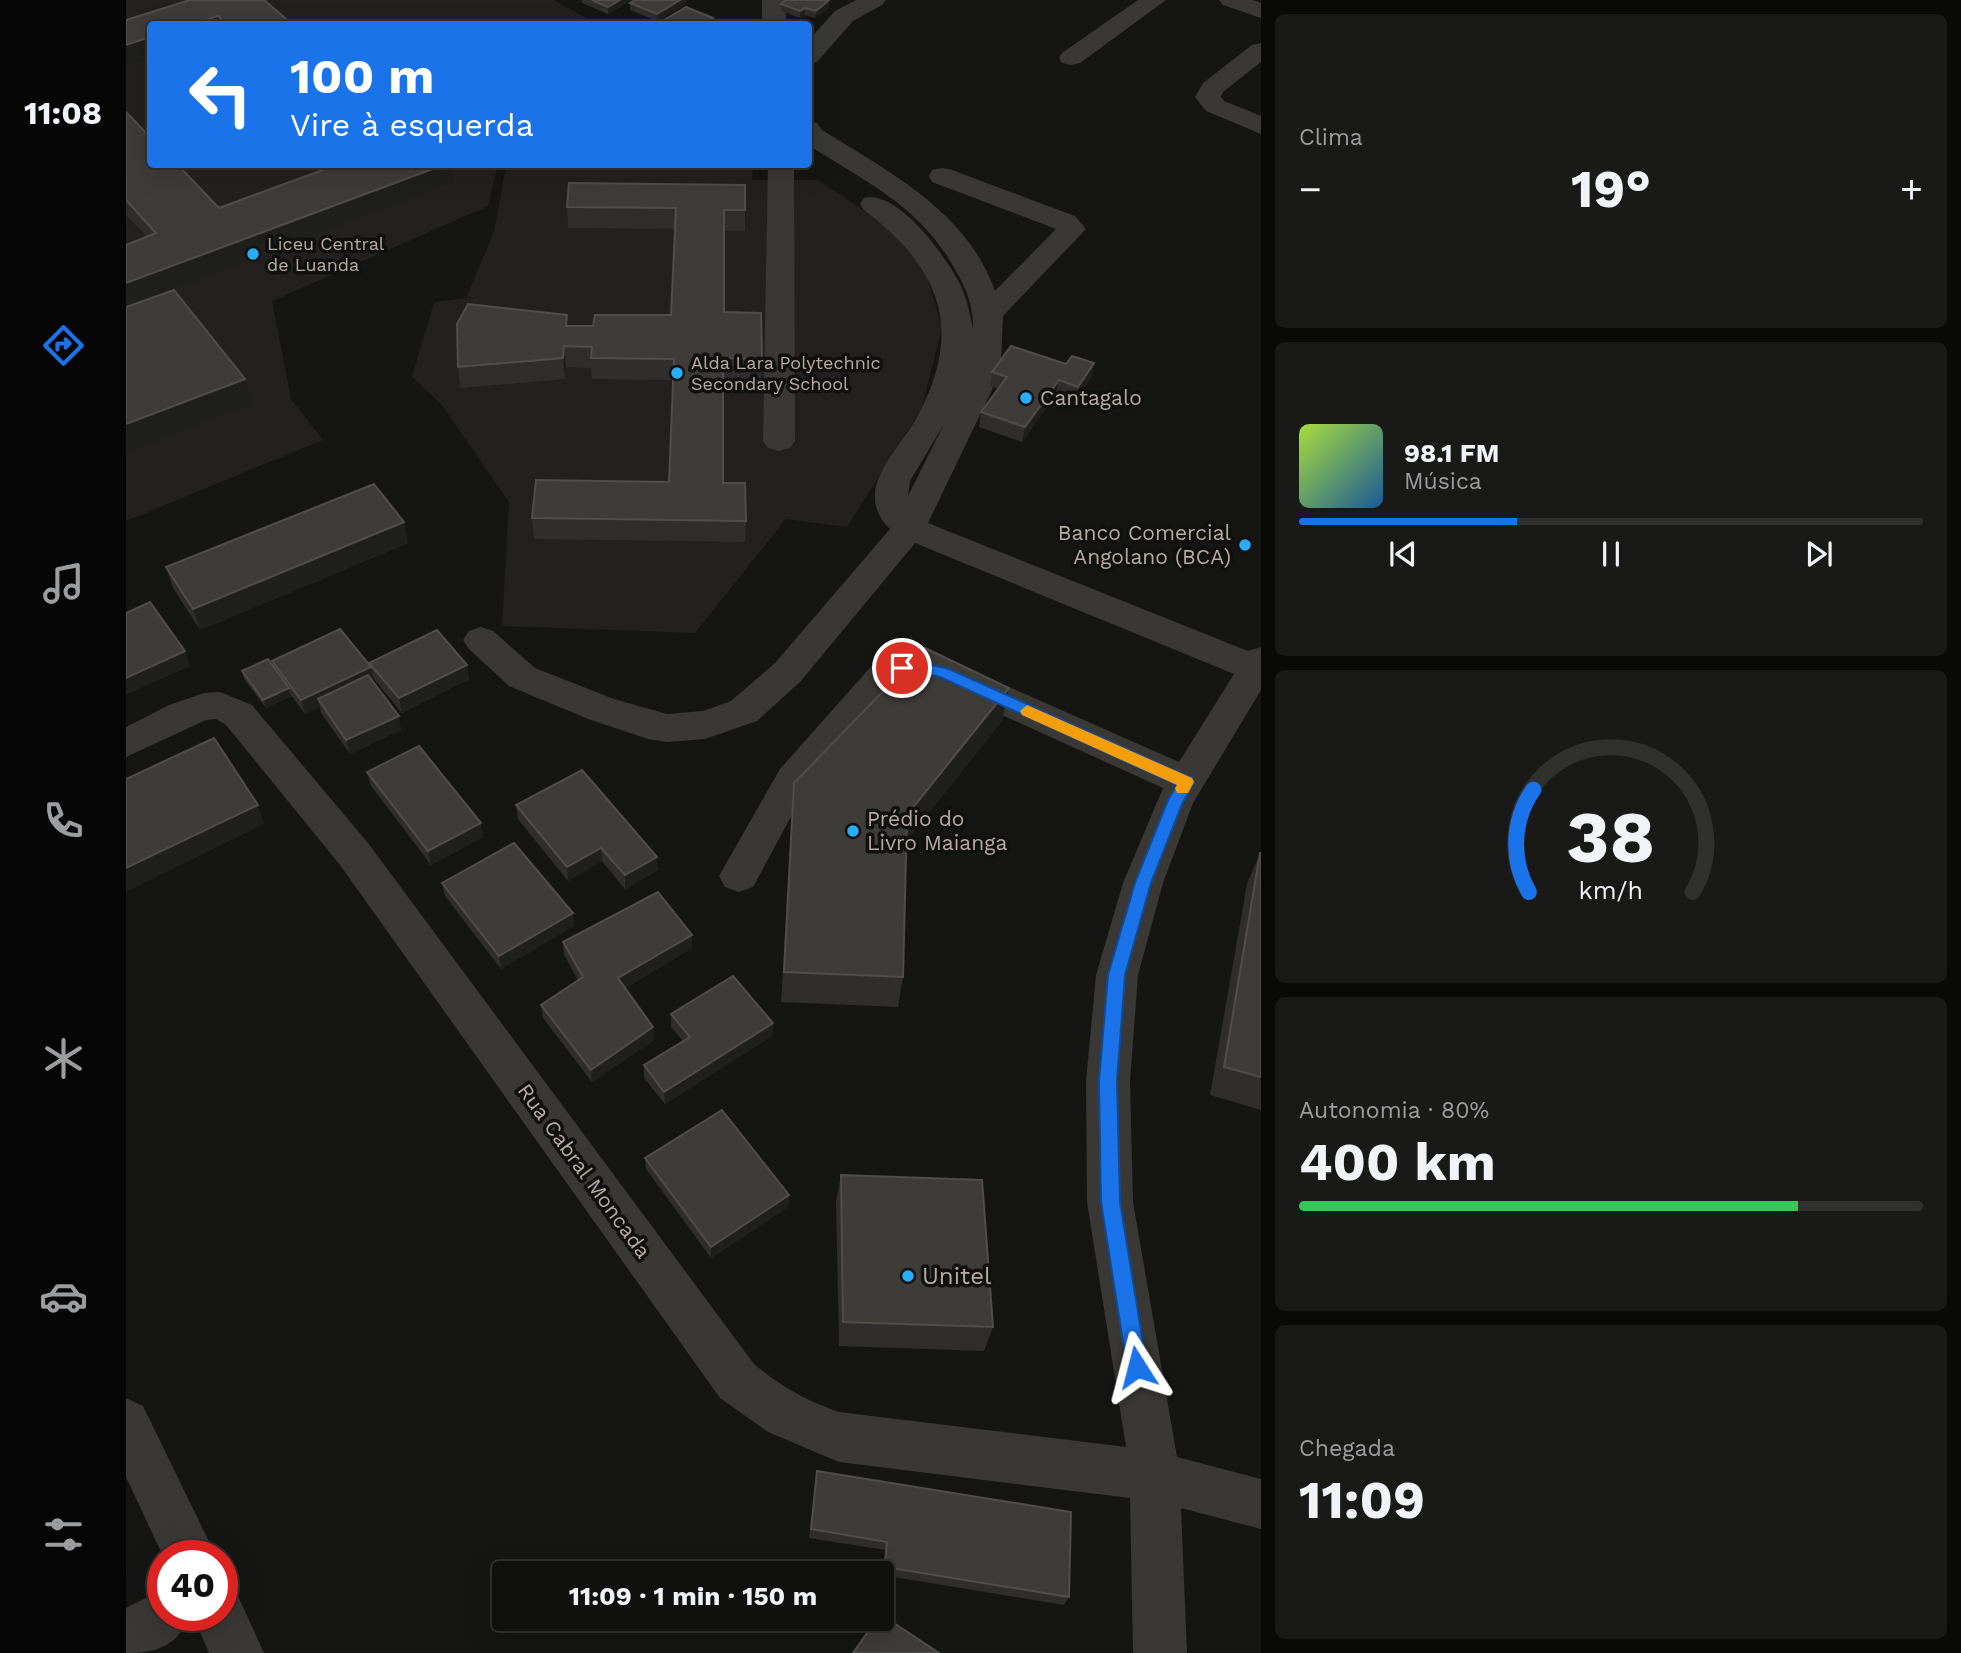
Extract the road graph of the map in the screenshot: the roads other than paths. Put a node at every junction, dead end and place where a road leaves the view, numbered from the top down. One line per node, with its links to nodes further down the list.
1 (774, 0): 6 (street)
2 (1154, 0): 9 (street)
3 (1231, 0): 5 (street)
4 (864, 1): 8 (street)
5 (1261, 11)
6 (775, 21)
7 (1261, 50): 10 (street)
8 (812, 52)
9 (1071, 58)
10 (1261, 126)
11 (812, 142): 15 (street)
12 (812, 143): 16 (street)
13 (781, 168): 18 (street)
14 (942, 176): 17 (street)
15 (978, 284): 16 (street); 17 (street)
16 (946, 289): 19 (street)
17 (988, 314): 19 (street)
18 (779, 441)
19 (909, 528): 20 (street); 21 (street)
20 (481, 640)
21 (1259, 667): 23 (street)
22 (126, 743): 26 (street, Rua Cabral Moncada)
23 (1186, 782): 24 (street); 26 (street)
24 (739, 876)
25 (126, 1423): 28 (street)
26 (1155, 1476): 27 (street, Rua Cabral Moncada); 33 (street)
27 (1261, 1504)
28 (182, 1540)
29 (147, 1625): 31 (street)
30 (227, 1631): 32 (street)
31 (126, 1638)
32 (237, 1653)
33 (1160, 1653)

